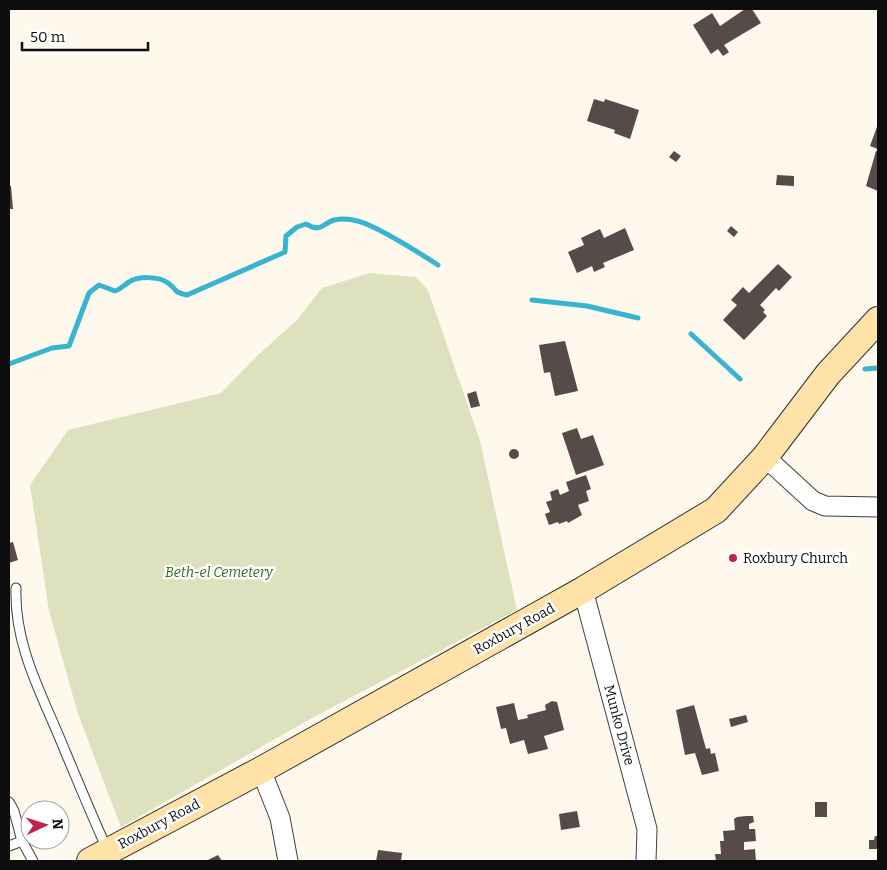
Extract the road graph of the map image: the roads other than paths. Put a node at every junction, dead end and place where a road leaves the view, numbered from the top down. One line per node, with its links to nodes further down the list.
1 (878, 320): 2 (street, Roxbury Road)
2 (765, 457): 3 (street); 5 (street, Roxbury Road)
3 (878, 507)
4 (16, 588): 10 (lane)
5 (583, 590): 6 (street, Roxbury Road); 13 (street, Munko Drive)
6 (261, 770): 10 (street, Roxbury Road); 12 (street)
7 (9, 802): 8 (lane)
8 (20, 834)
9 (27, 850): 11 (lane)
10 (99, 856)
11 (33, 861)
12 (288, 861)
13 (646, 861)

